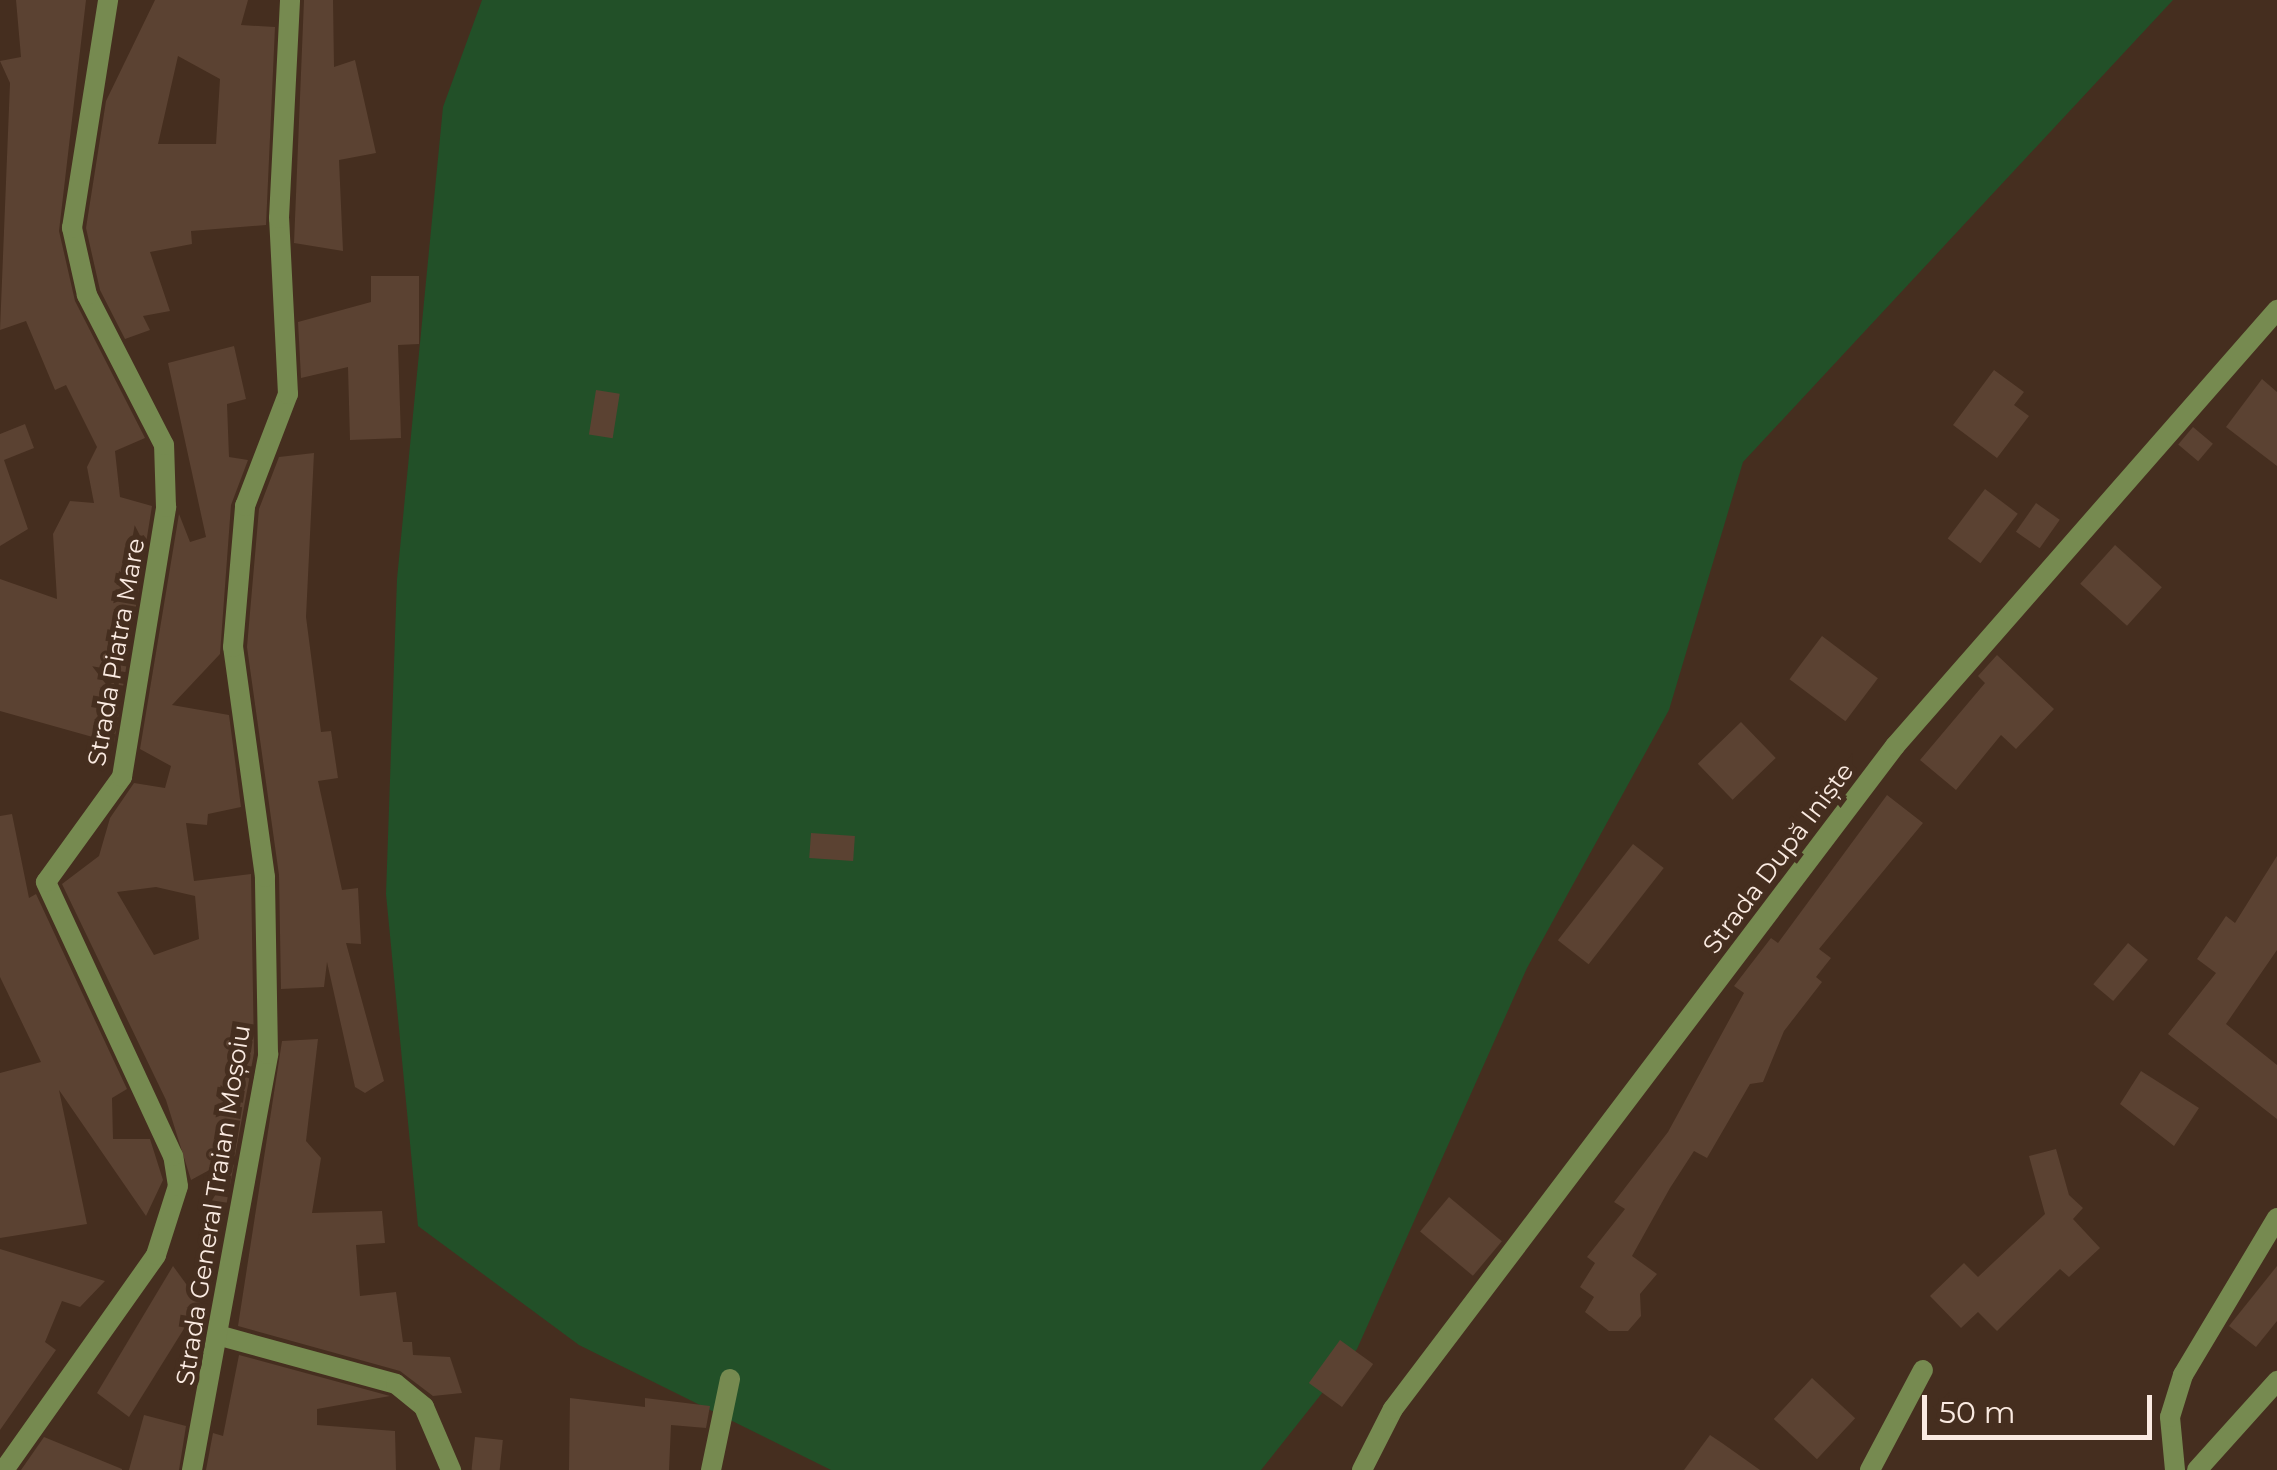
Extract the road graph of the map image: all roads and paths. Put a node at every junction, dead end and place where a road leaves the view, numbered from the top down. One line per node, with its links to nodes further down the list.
1 (290, 0): 5 (street, Strada General Traian Moșoiu)
2 (114, 3): 9 (street, Strada Piatra Mare)
3 (2277, 310): 13 (street, Strada După Iniște)
4 (2277, 1218): 15 (street)
5 (220, 1336): 10 (street, Strada General Traian Moșoiu); 11 (street)
6 (1923, 1370): 14 (street)
7 (730, 1379): 12 (street)
8 (2277, 1381): 16 (street)
9 (4, 1470)
10 (192, 1470)
11 (451, 1470)
12 (711, 1470)
13 (1362, 1470)
14 (1870, 1470)
15 (2175, 1470)
16 (2197, 1470)

